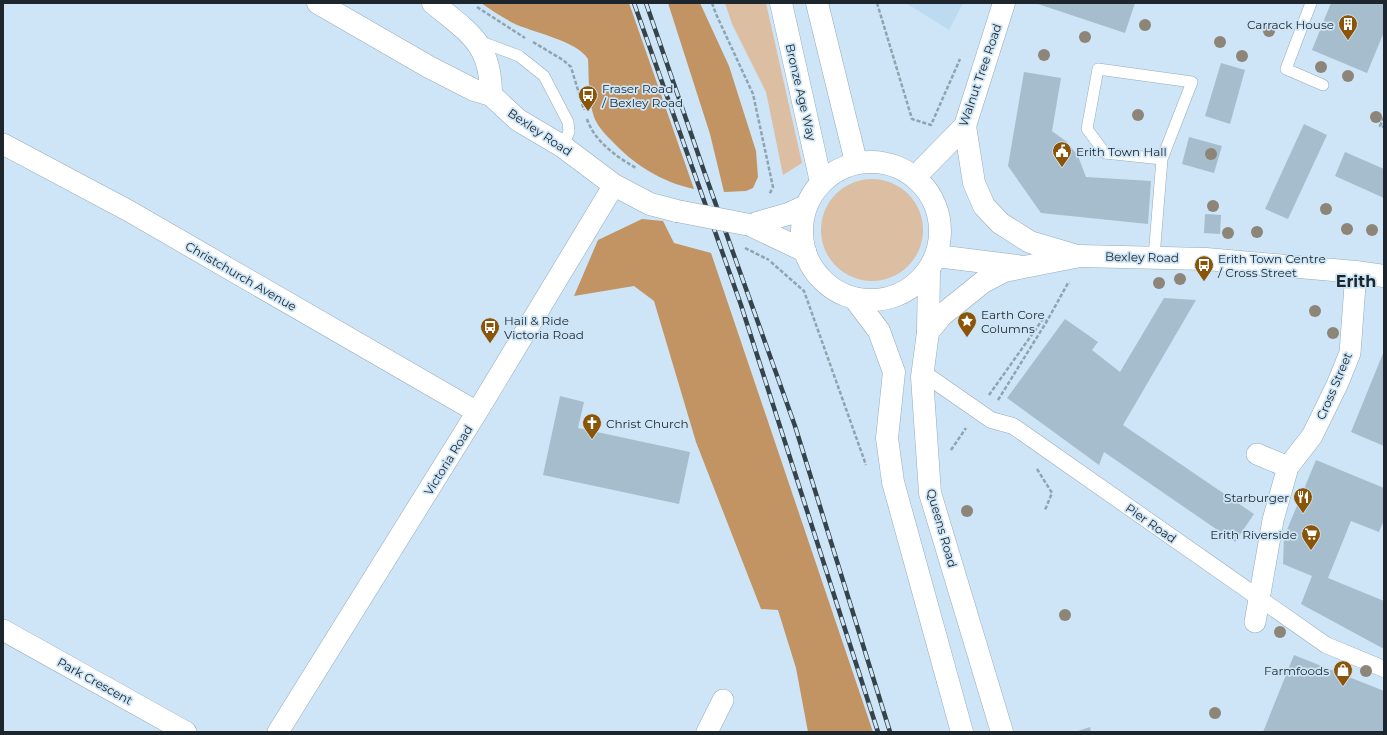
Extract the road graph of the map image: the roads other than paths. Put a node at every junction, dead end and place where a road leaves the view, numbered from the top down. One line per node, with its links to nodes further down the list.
1 (318, 3): 9 (main road, Bexley Road)
2 (433, 3): 7 (main road)
3 (781, 3): 16 (main road, Bronze Age Way)
4 (817, 3): 14 (main road)
5 (1004, 3): 10 (main road, Walnut Tree Road)
6 (1311, 3): 8 (lane)
7 (476, 40): 9 (main road); 12 (lane)
8 (1323, 85)
9 (491, 95): 12 (main road, Bexley Road)
10 (965, 126): 15 (main road, Walnut Tree Road); 21 (main road)
11 (3, 144): 30 (street, Christchurch Avenue)
12 (562, 146): 17 (main road, Bexley Road)
13 (1162, 159): 13 (lane); 22 (lane)
14 (856, 162): 15 (main road); 16 (main road)
15 (916, 176): 23 (main road)
16 (822, 182): 18 (main road)
17 (614, 185): 19 (main road, Bexley Road, bridge); 30 (street, Victoria Road)
18 (806, 206): 19 (main road, Bexley Road); 20 (main road)
19 (750, 225): 20 (main road, Bexley Road)
20 (804, 251): 27 (main road)
21 (1080, 256): 22 (main road, Bexley Road); 24 (main road, Bexley Road)
22 (1154, 257): 25 (main road, Bexley Road)
23 (933, 264): 24 (main road, Bexley Road); 27 (main road); 28 (main road, Queens Road)
24 (1020, 266): 28 (main road, Bexley Road)
25 (1356, 272): 26 (main road, Bexley Road); 32 (street, Cross Street)
26 (1384, 276)
27 (855, 299): 41 (main road)
28 (928, 332): 29 (main road, Queens Road)
29 (922, 372): 33 (street, Pier Road); 42 (main road, Queens Road)
30 (478, 412): 39 (street, Victoria Road)
31 (1257, 454): 32 (street)
32 (1288, 467): 33 (street, Cross Street)
33 (1259, 599): 34 (street, Cross Street); 36 (street, Pier Road)
34 (1256, 622)
35 (3, 630): 38 (street, Park Crescent)
36 (1384, 669)
37 (723, 700): 40 (street)
38 (178, 730)
39 (278, 732)
40 (707, 732)
41 (962, 732)
42 (1002, 732)

